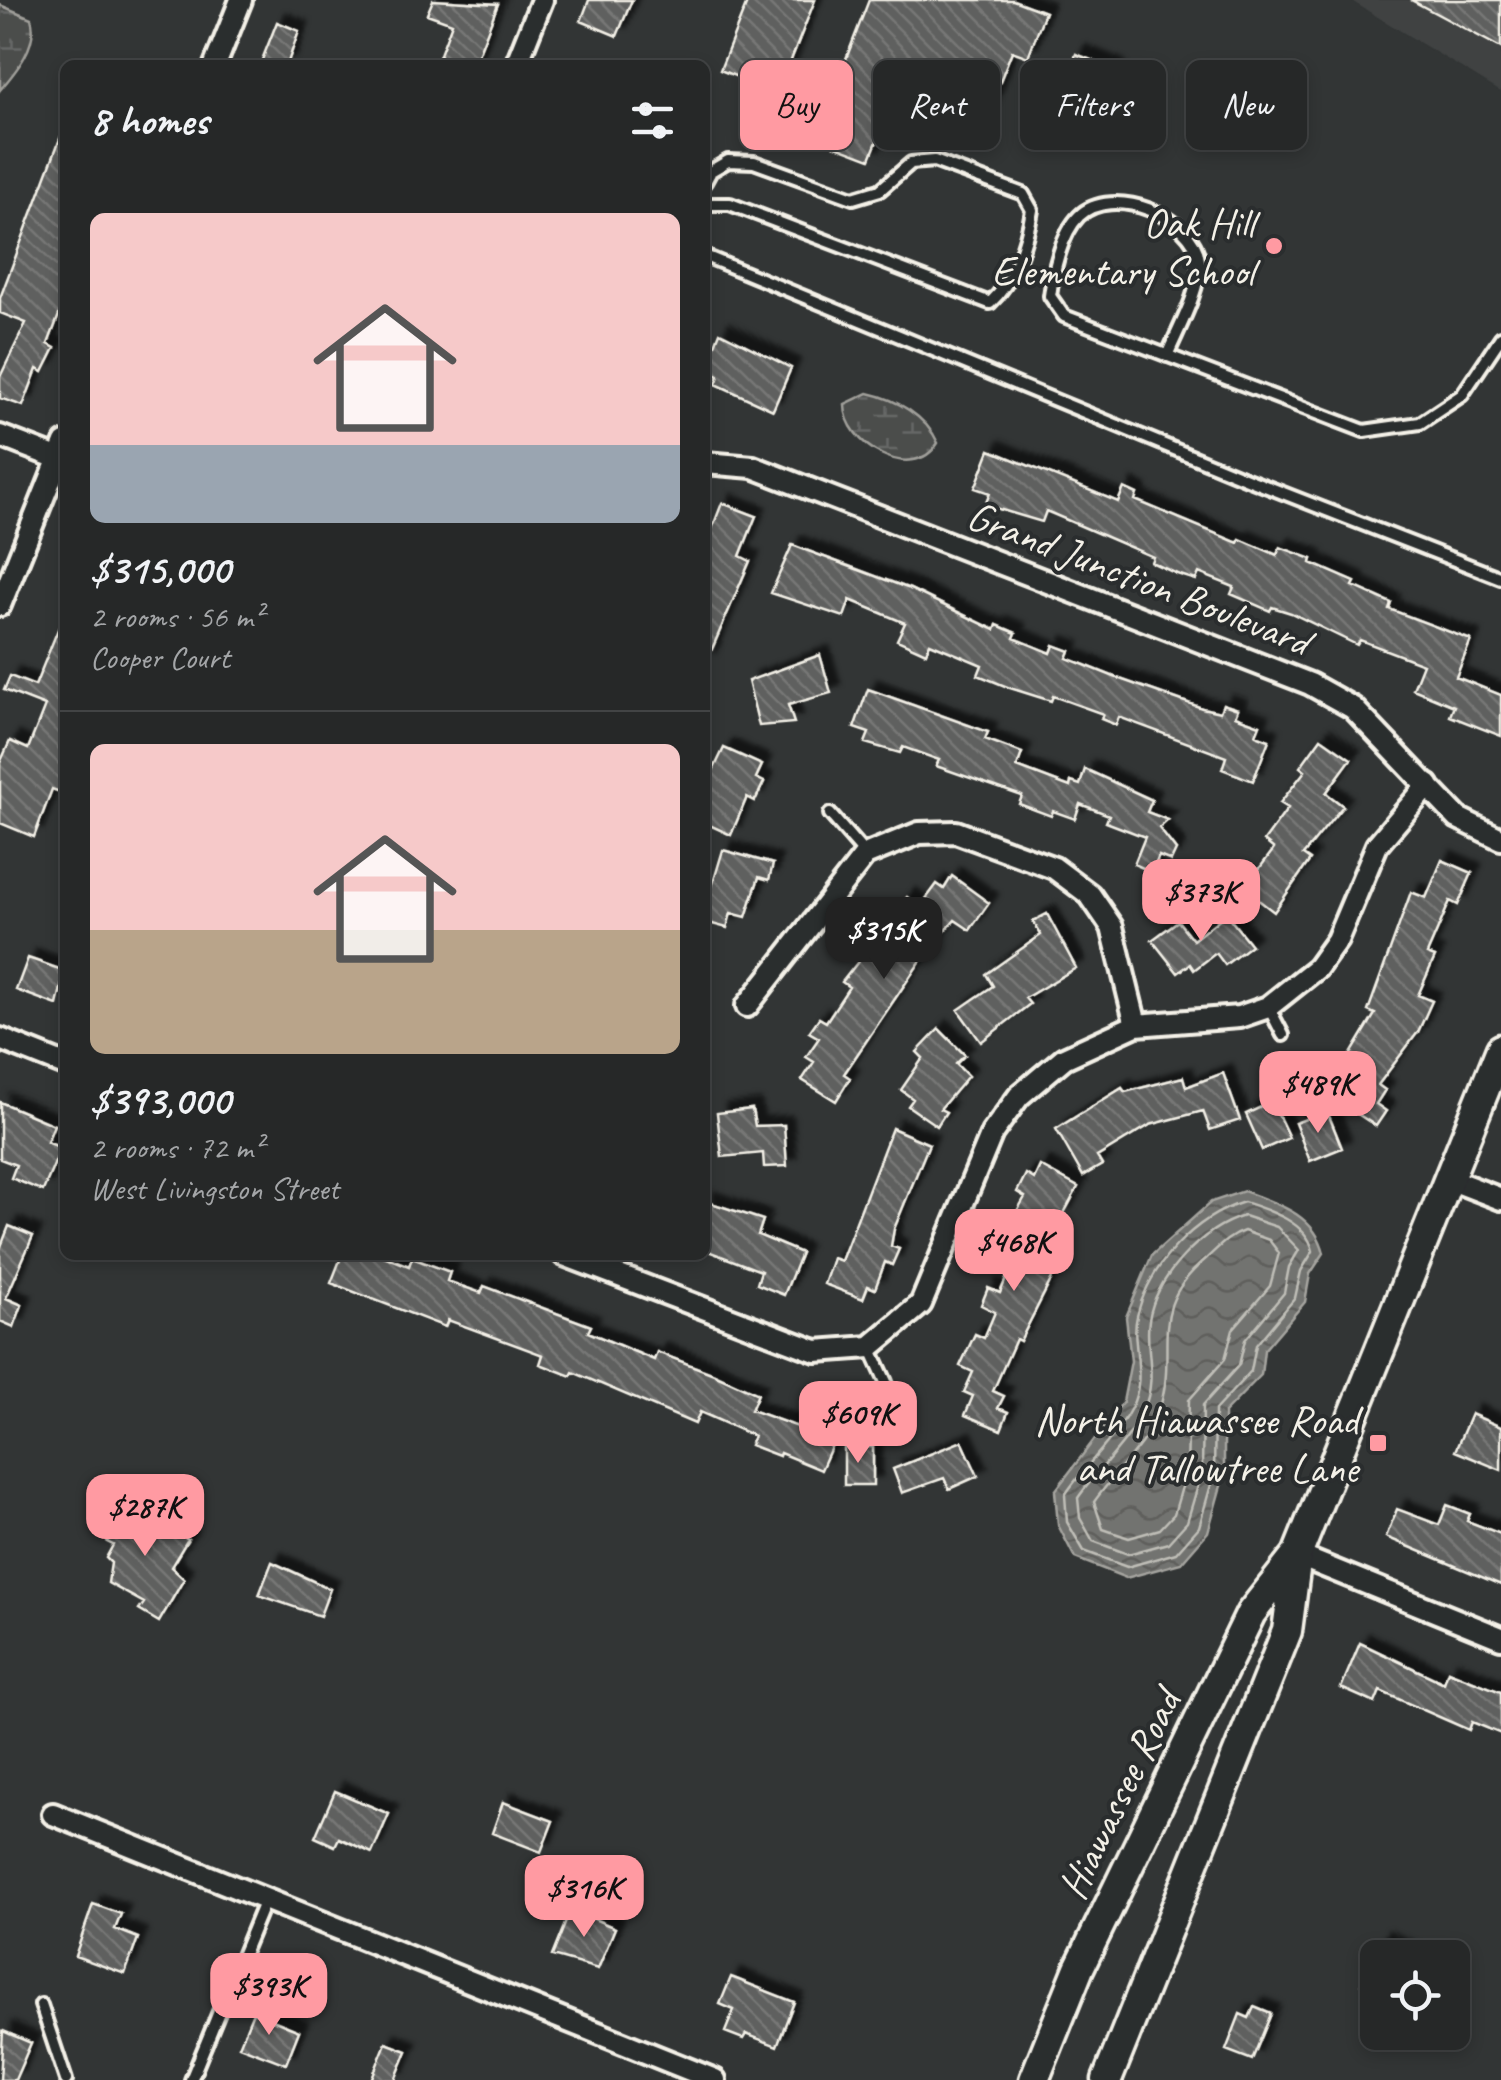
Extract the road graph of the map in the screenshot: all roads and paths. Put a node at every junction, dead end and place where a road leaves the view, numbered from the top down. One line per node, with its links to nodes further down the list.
1 (241, 0): 3 (street)
2 (542, 0): 4 (street)
3 (217, 60)
4 (518, 60)
5 (710, 173): 6 (lane)
6 (710, 204)
7 (710, 258): 14 (lane)
8 (1501, 338): 9 (lane)
9 (1168, 356): 9 (lane)
10 (0, 436): 11 (street)
11 (60, 453)
12 (60, 461): 15 (street)
13 (710, 464): 16 (street, Grand Junction Boulevard)
14 (1501, 578)
15 (0, 605)
16 (1428, 785): 18 (street, Grand Junction Boulevard); 21 (street)
17 (830, 814): 19 (lane)
18 (1501, 839)
19 (865, 855): 20 (street); 22 (street)
20 (747, 1006)
21 (1268, 1007): 22 (street); 23 (lane)
22 (1136, 1025): 30 (street)
23 (1284, 1034)
24 (0, 1039): 26 (street)
25 (1501, 1048): 27 (main road, Hiawassee Road)
26 (60, 1062)
27 (1449, 1179): 28 (street); 32 (main road, Hiawassee Road)
28 (1501, 1200)
29 (577, 1260): 30 (street)
30 (870, 1347): 31 (lane)
31 (886, 1382)
32 (1297, 1555): 33 (street); 40 (main road, Hiawassee Road); 41 (main road, Hiawassee Road)
33 (1501, 1638)
34 (53, 1814): 35 (street)
35 (265, 1899): 38 (lane); 39 (street)
36 (42, 2005): 37 (lane)
37 (66, 2080)
38 (191, 2080)
39 (715, 2080)
40 (1034, 2080)
41 (1107, 2080)

